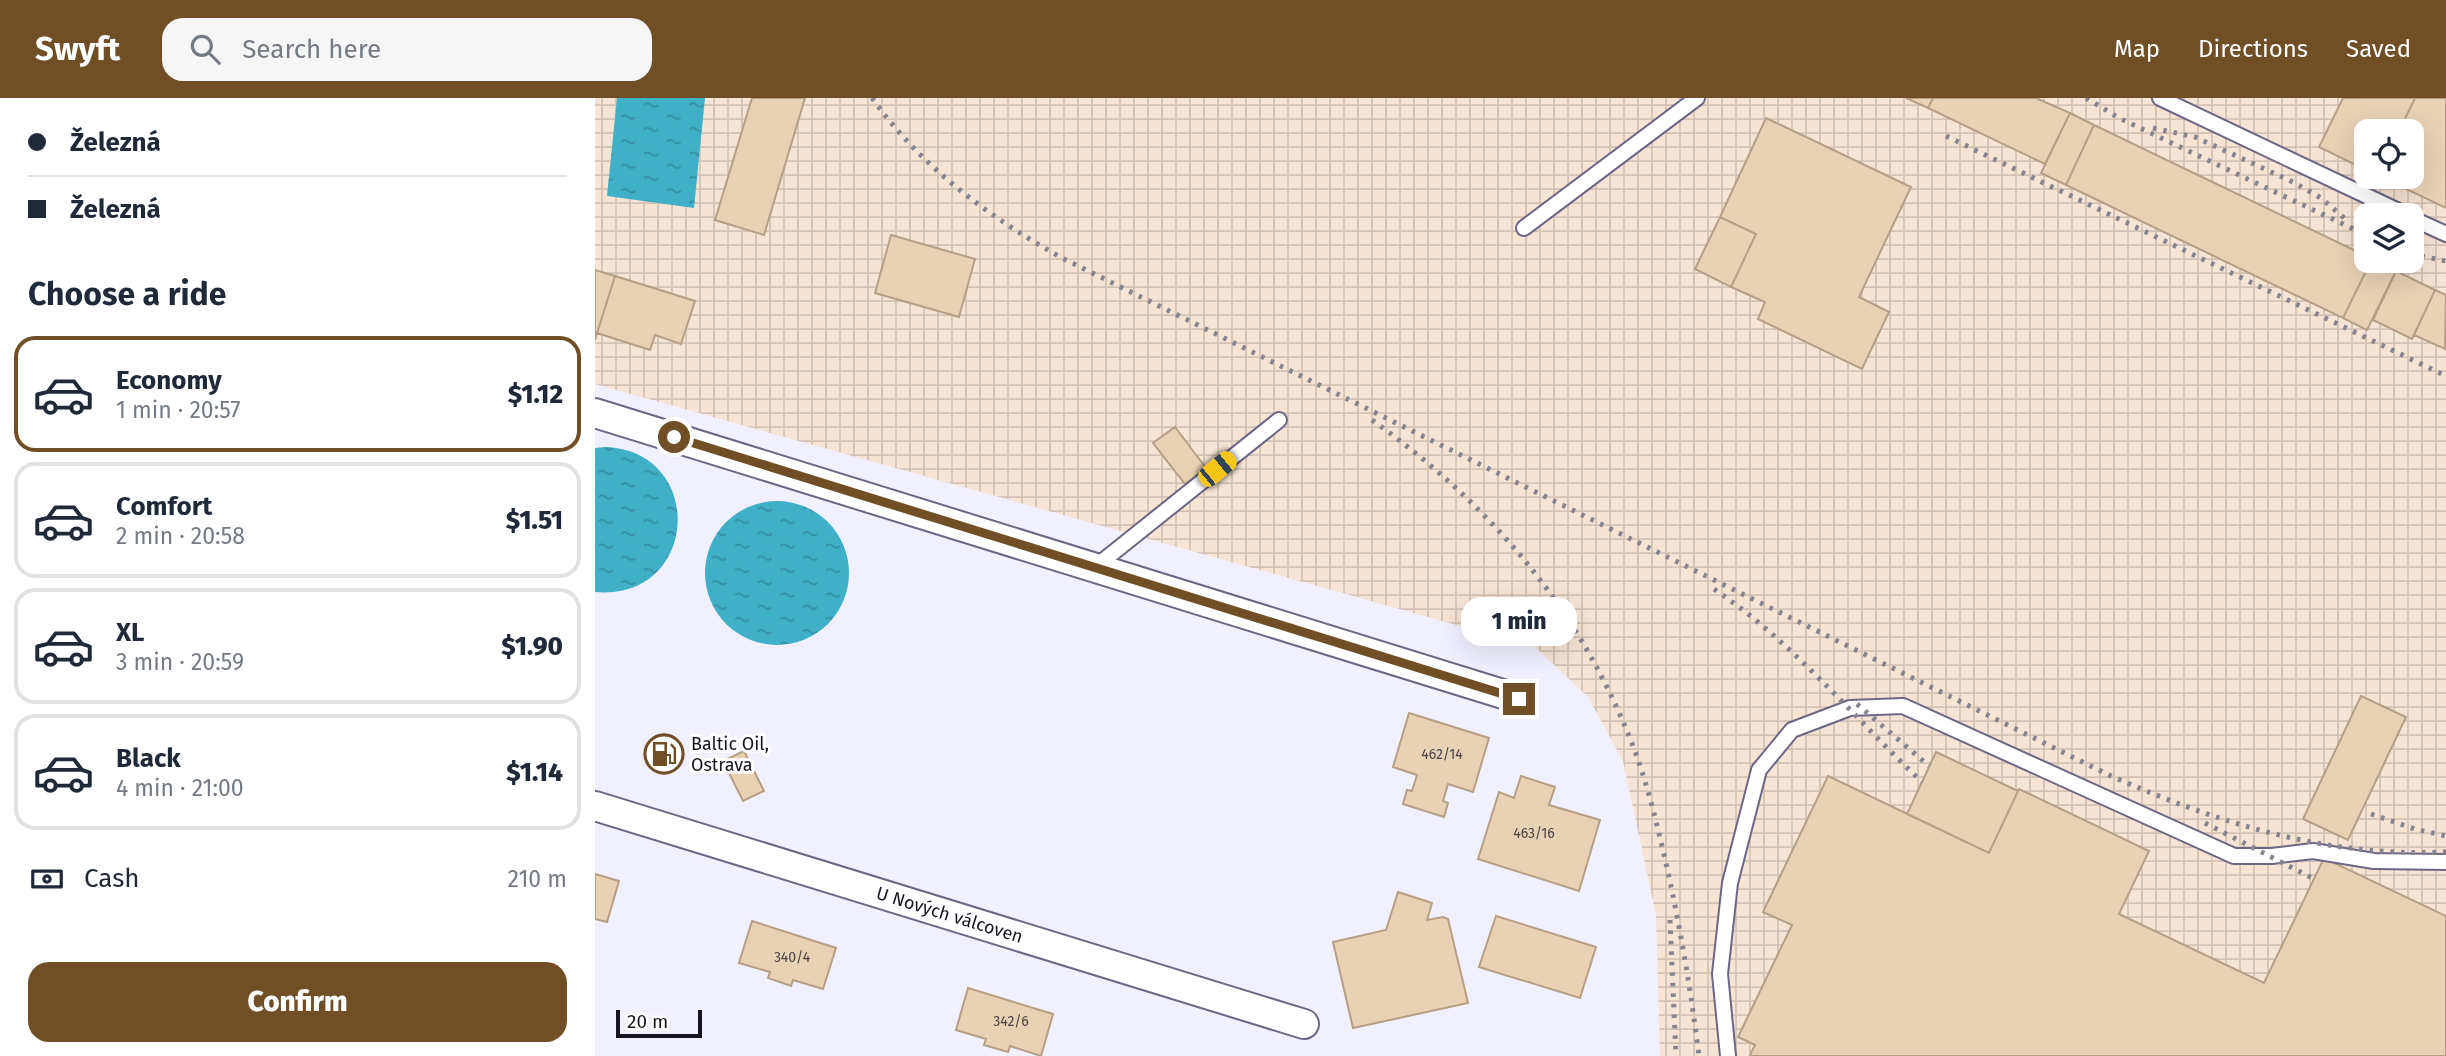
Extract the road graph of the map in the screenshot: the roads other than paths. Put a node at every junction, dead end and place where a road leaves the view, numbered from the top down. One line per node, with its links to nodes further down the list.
1 (1697, 98): 5 (lane)
2 (2160, 98): 3 (lane)
3 (2382, 203)
4 (2424, 224): 6 (lane)
5 (1524, 228)
6 (2446, 234)
7 (595, 413): 9 (street)
8 (1279, 420): 9 (lane)
9 (1094, 568): 10 (street)
10 (1519, 699)
11 (595, 806): 13 (street, U Nových válcoven)
12 (2446, 862): 14 (lane)
13 (1304, 1024)
14 (1728, 1056)

